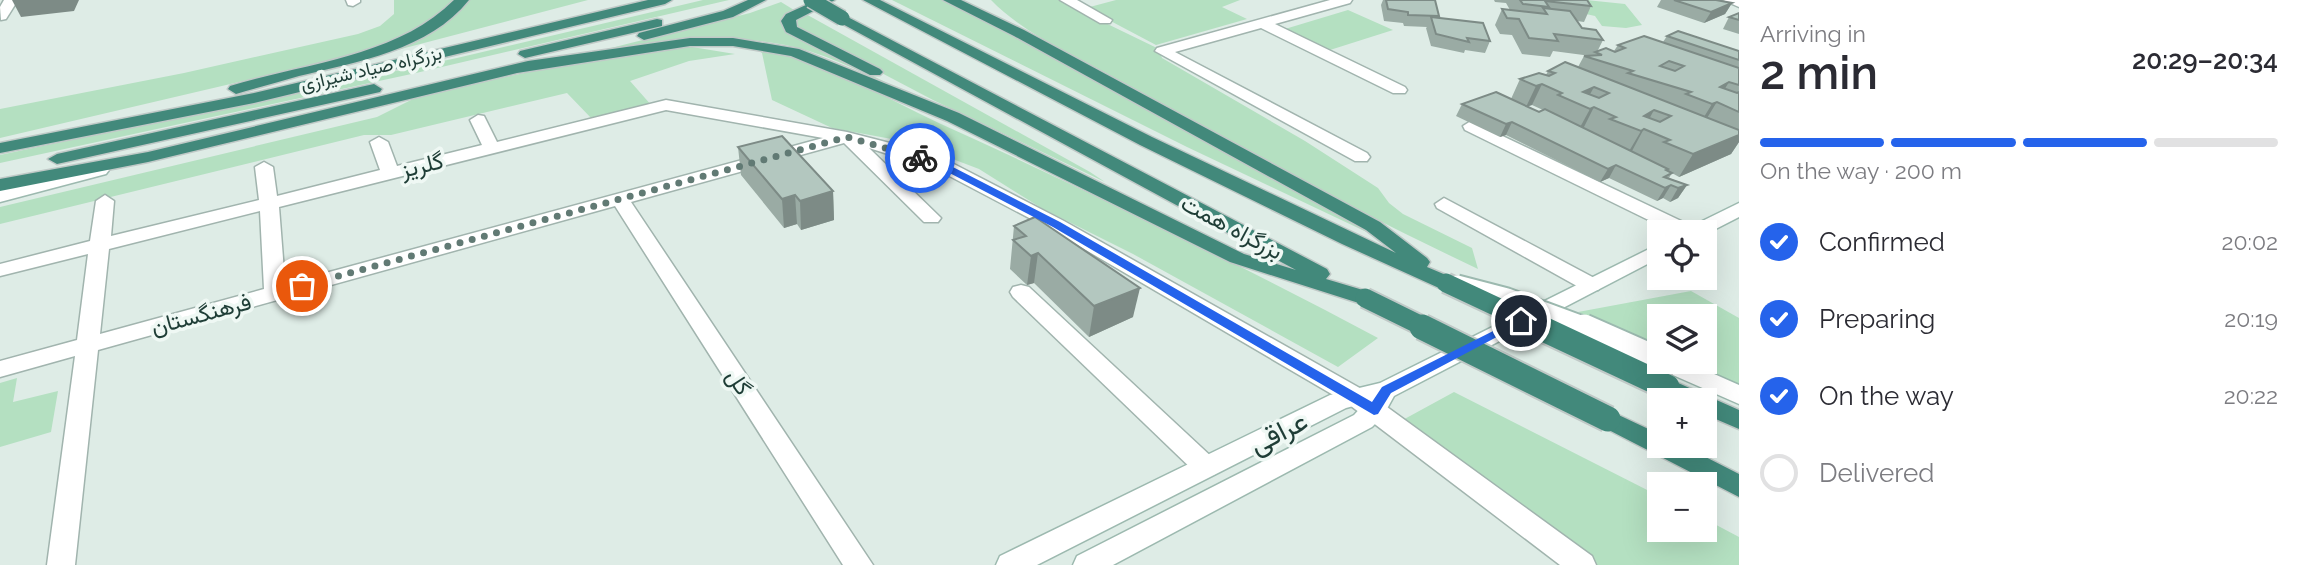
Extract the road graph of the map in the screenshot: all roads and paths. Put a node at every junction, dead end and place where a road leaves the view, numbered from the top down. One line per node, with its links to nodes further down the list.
1 (11, 0): 18 (street)
2 (462, 0): 24 (highway)
3 (602, 0): 24 (highway)
4 (665, 0): 24 (highway, بزرگراه صیاد شیرازی)
5 (749, 0): 35 (highway, بزرگراه صیاد شیرازی)
6 (759, 0): 22 (highway)
7 (811, 0): 54 (highway, بزرگراه همت, bridge)
8 (828, 0): 25 (highway)
9 (950, 0): 21 (highway)
10 (979, 0): 21 (highway)
11 (1067, 0): 19 (street)
12 (1282, 0): 17 (street)
13 (1345, 0): 17 (street)
14 (1730, 0): 16 (street)
15 (877, 3): 50 (highway, بزرگراه همت)
16 (1739, 3)
17 (1308, 10): 20 (street)
18 (1, 16)
19 (1105, 20)
20 (1262, 23): 23 (street); 33 (street)
21 (1019, 33): 50 (highway)
22 (515, 69): 25 (highway); 32 (highway)
23 (1399, 90)
24 (167, 114): 30 (highway, بزرگراه صیاد شیرازی)
25 (953, 117): 54 (highway)
26 (478, 120): 31 (street)
27 (1471, 126): 45 (street)
28 (847, 137): 31 (street, گلریز); 39 (street, فرهنگستان); 44 (street); 60 (street, گلریز)
29 (379, 142): 36 (street)
30 (0, 148)
31 (492, 148): 36 (street, گلریز)
32 (148, 157): 37 (highway); 38 (street)
33 (1361, 157)
34 (264, 167): 41 (street)
35 (0, 171)
36 (390, 173): 41 (street, گلریز)
37 (0, 185)
38 (0, 196)
39 (620, 199): 53 (street, فرهنگستان); 69 (street, گل)
40 (105, 201): 47 (street)
41 (270, 203): 47 (street, گلریز); 53 (street)
42 (1444, 204): 51 (street)
43 (1739, 209): 46 (street)
44 (931, 218)
45 (1665, 220)
46 (1717, 220)
47 (101, 245): 49 (street, گلریز); 55 (street)
48 (1647, 256): 51 (street, عراقی)
49 (0, 270)
50 (1446, 283): 56 (street, bridge); 59 (highway, بزرگراه همت, bridge)
51 (1591, 285): 60 (street, عراقی)
52 (1021, 292): 66 (street)
53 (275, 293): 55 (street, فرهنگستان)
54 (1365, 298): 64 (highway, بزرگراه همت, bridge)
55 (88, 345): 57 (street, فرهنگستان); 68 (street)
56 (1647, 354)
57 (0, 369)
58 (1692, 374): 61 (street)
59 (1669, 388)
60 (1380, 395): 66 (street, عراقی); 71 (street, عراقی); 72 (street, گلریز)
61 (1739, 395)
62 (1717, 410): 63 (highway)
63 (1739, 420)
64 (1647, 439)
65 (1684, 458): 67 (highway, بزرگراه همت)
66 (1206, 467): 70 (street, عراقی)
67 (1739, 486)
68 (61, 565)
69 (859, 565)
70 (1010, 565)
71 (1087, 565)
72 (1582, 565)

